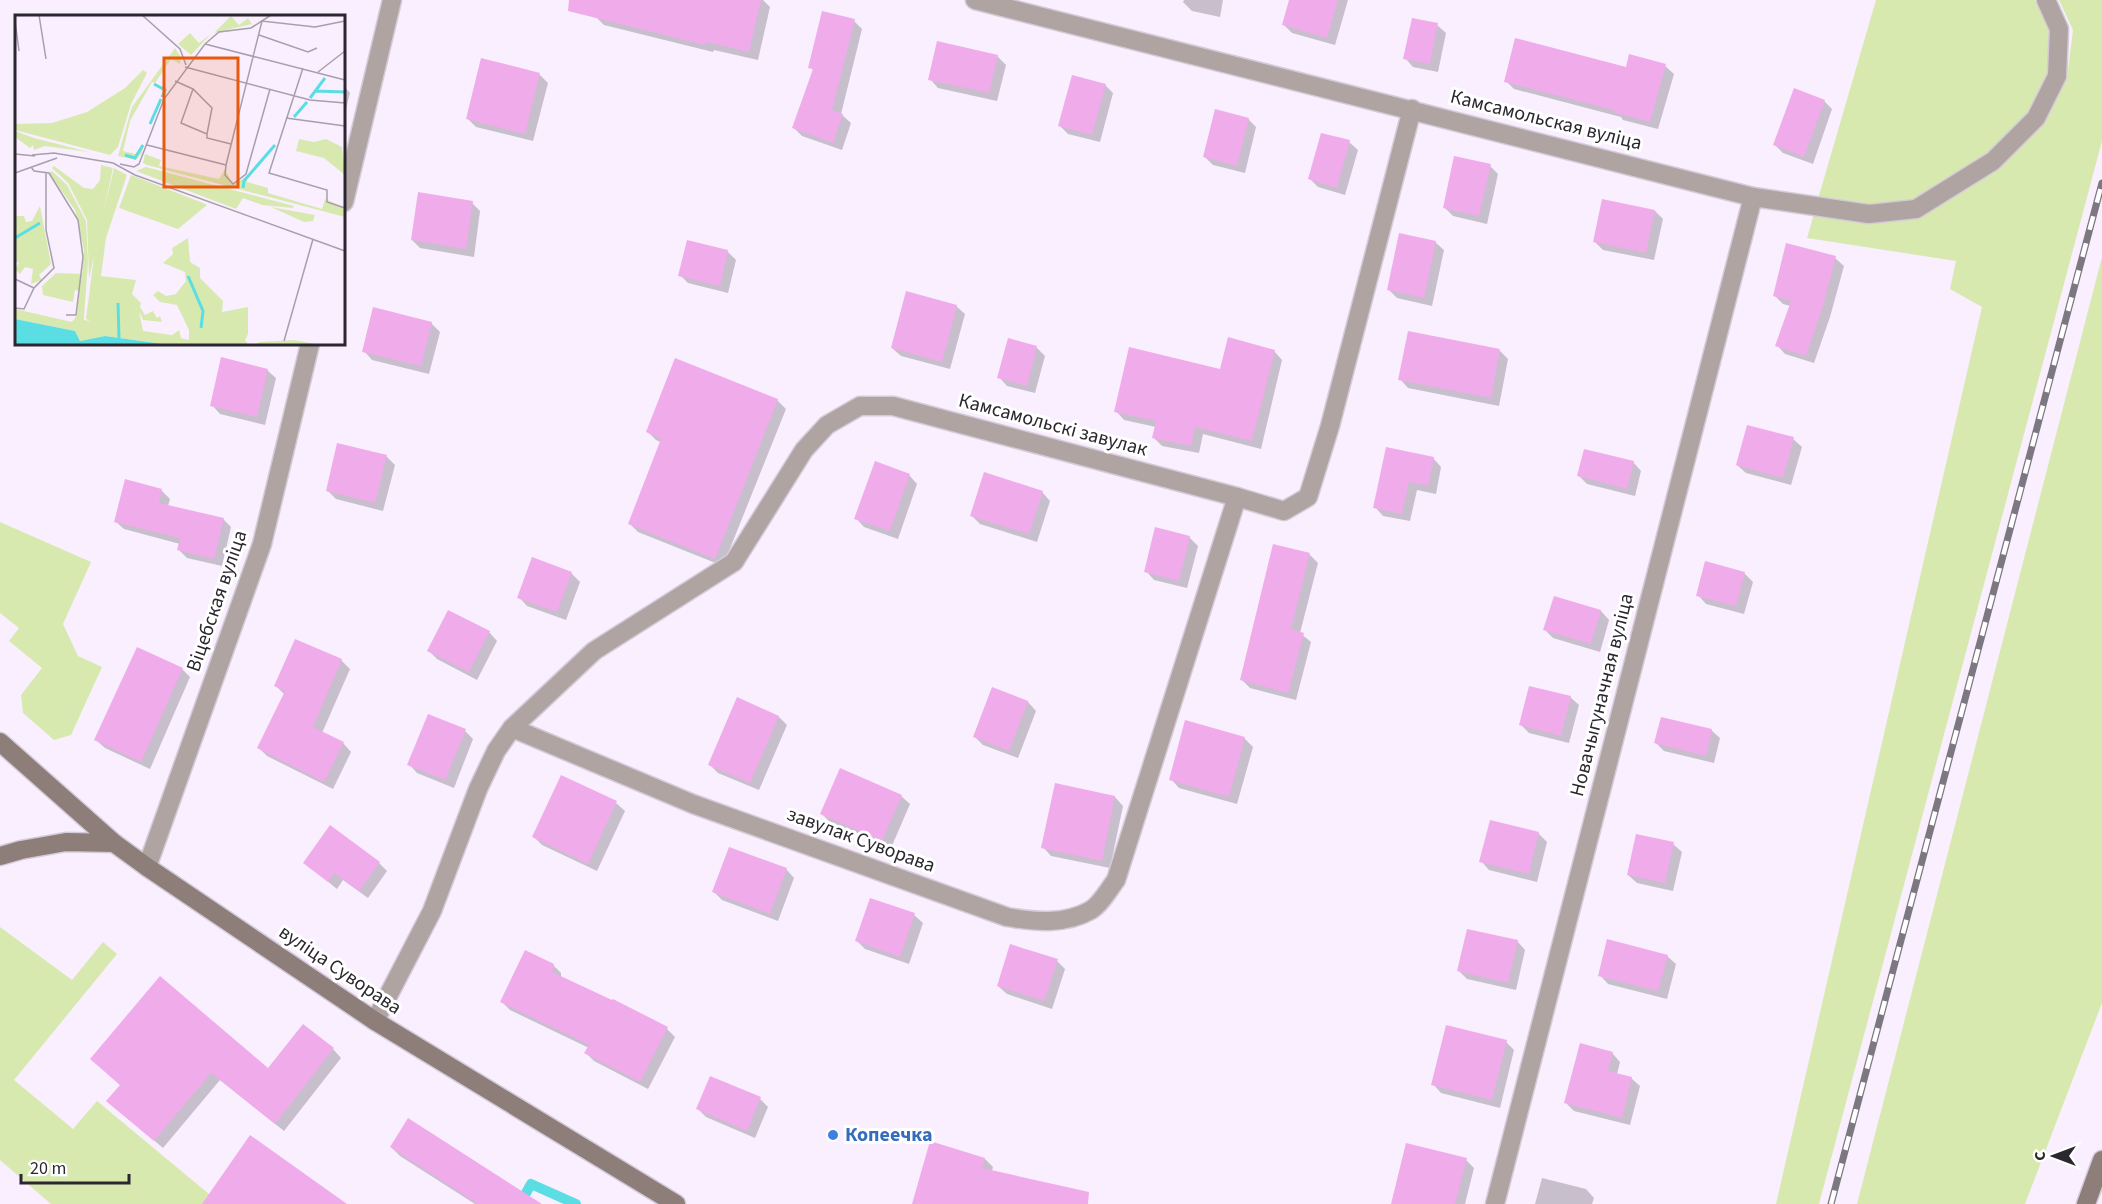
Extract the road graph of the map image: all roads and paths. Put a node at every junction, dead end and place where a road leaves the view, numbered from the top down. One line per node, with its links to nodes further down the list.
1 (392, 0): 6 (street)
2 (975, 0): 4 (street, Камсамольская вуліца)
3 (2046, 0): 5 (street, Камсамольская вуліца)
4 (1412, 109): 5 (street, Камсамольская вуліца); 8 (street, Камсамольскі завулак)
5 (1753, 197): 17 (street, Новачыгуначная вуліца)
6 (345, 198)
7 (310, 345): 13 (street, Віцебская вуліца)
8 (1237, 497): 9 (street, Камсамольскі завулак); 9 (street, завулак Суворава)
9 (512, 728): 14 (street)
10 (0, 742): 11 (street, вуліца Суворава)
11 (114, 843): 12 (street); 13 (street, вуліца Суворава)
12 (0, 856)
13 (147, 867): 14 (street, вуліца Суворава)
14 (375, 1021): 16 (street, вуліца Суворава)
15 (2102, 1160): 18 (street)
16 (676, 1204)
17 (1495, 1204)
18 (2086, 1204)

